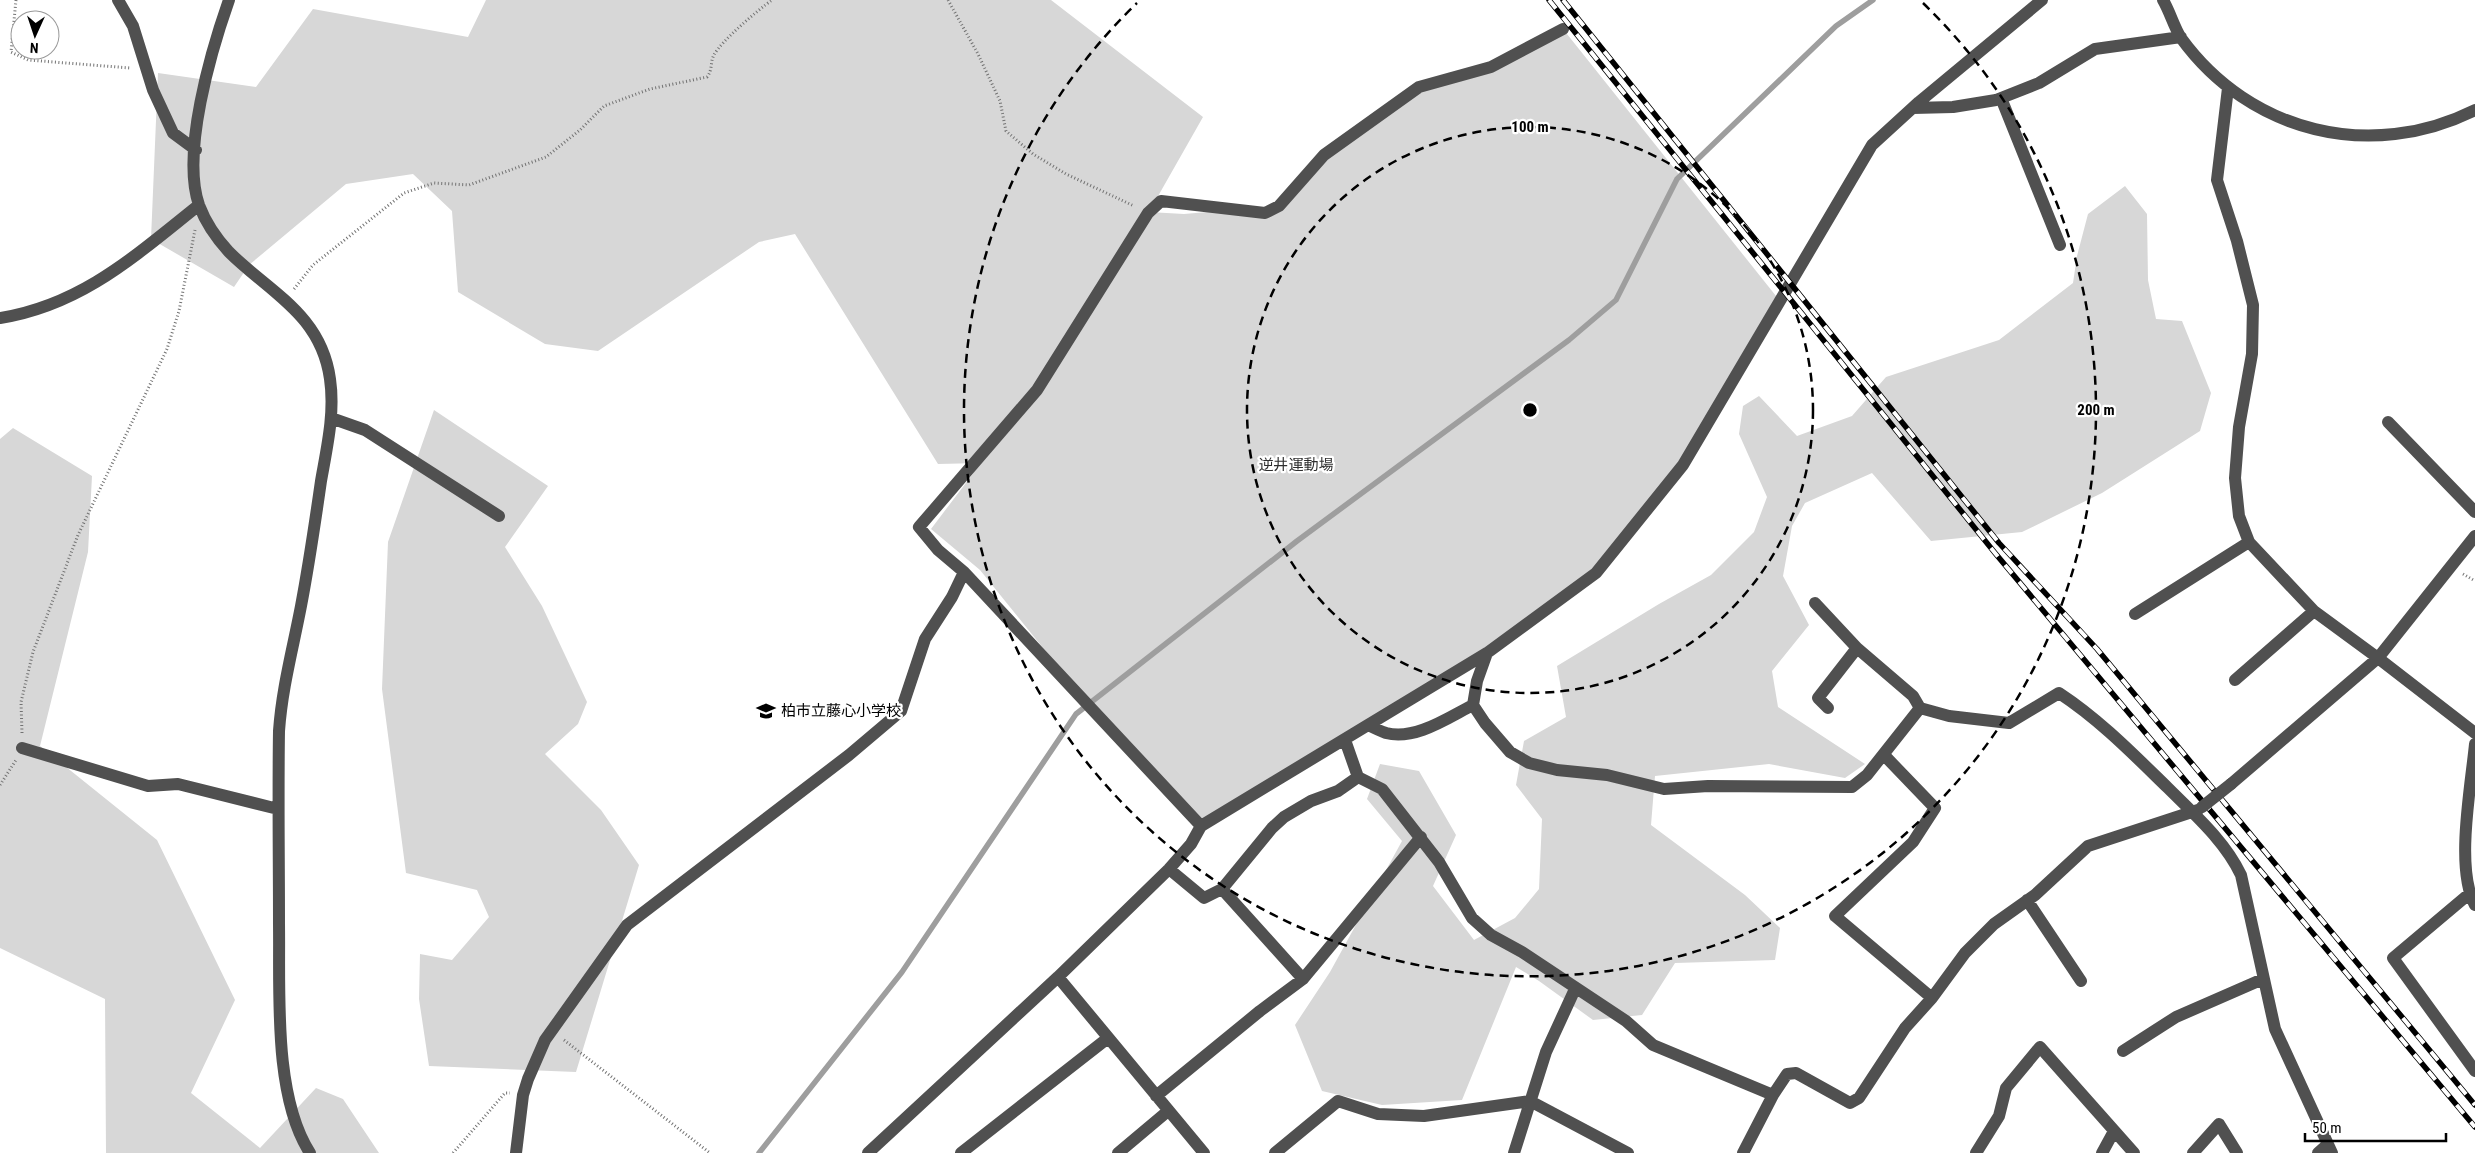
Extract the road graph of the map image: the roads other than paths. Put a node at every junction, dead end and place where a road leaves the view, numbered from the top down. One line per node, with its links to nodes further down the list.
1 (118, 0): 11 (street)
2 (229, 0): 11 (street)
3 (2042, 0): 9 (street)
4 (2163, 0): 6 (street)
5 (1564, 29): 21 (street)
6 (2181, 37): 7 (street); 8 (street)
7 (2228, 88): 10 (street); 20 (street)
8 (2001, 98): 9 (street); 13 (street)
9 (1913, 108): 26 (street)
10 (2475, 110)
11 (196, 150): 12 (street)
12 (199, 205): 14 (street); 15 (street)
13 (2060, 245)
14 (0, 318)
15 (331, 418): 18 (street); 39 (street)
16 (2388, 422): 17 (street)
17 (2475, 512)
18 (499, 516)
19 (2475, 536): 27 (street)
20 (2249, 542): 23 (street); 24 (street)
21 (964, 572): 41 (street); 63 (street)
22 (1815, 603): 25 (street)
23 (2314, 611): 27 (street); 28 (street)
24 (2134, 614)
25 (1857, 648): 30 (street); 31 (street)
26 (1487, 653): 29 (street); 32 (street)
27 (2378, 658): 33 (street); 40 (street, bridge)
28 (2234, 680)
29 (1473, 704): 32 (street); 37 (street)
30 (1828, 708)
31 (1920, 708): 37 (street); 40 (street)
32 (1368, 726): 34 (street)
33 (2475, 734)
34 (1345, 740): 38 (street); 41 (street)
35 (2475, 744): 45 (street)
36 (22, 748): 39 (street)
37 (1884, 755): 52 (street)
38 (1358, 777): 42 (street); 44 (street)
39 (278, 809): 62 (street)
40 (2198, 810): 46 (street); 48 (street)
41 (1201, 826): 43 (street)
42 (1421, 837): 49 (street); 51 (street)
43 (1169, 869): 44 (street); 47 (street)
44 (1222, 889): 49 (street)
45 (2472, 899): 55 (street)
46 (2027, 900): 50 (street); 52 (street)
47 (1058, 977): 53 (street); 64 (street)
48 (2263, 978): 54 (street); 61 (street)
49 (1303, 979): 57 (street)
50 (2081, 981)
51 (1575, 989): 56 (street); 58 (street)
52 (1932, 998): 56 (street)
53 (1108, 1038): 57 (street); 65 (street)
54 (2123, 1051)
55 (2475, 1071)
56 (1773, 1095): 71 (street)
57 (1156, 1096): 59 (street)
58 (1530, 1101): 68 (street); 69 (street); 70 (street)
59 (1168, 1111): 66 (street); 67 (street)
60 (2114, 1131): 72 (street); 73 (street); 74 (street)
61 (2326, 1150)
62 (310, 1153)
63 (516, 1153)
64 (868, 1153)
65 (961, 1153)
66 (1118, 1153)
67 (1204, 1153)
68 (1275, 1153)
69 (1514, 1153)
70 (1628, 1153)
71 (1743, 1153)
72 (1976, 1153)
73 (2102, 1153)
74 (2134, 1153)
75 (2193, 1153): 76 (street)
76 (2237, 1153)

